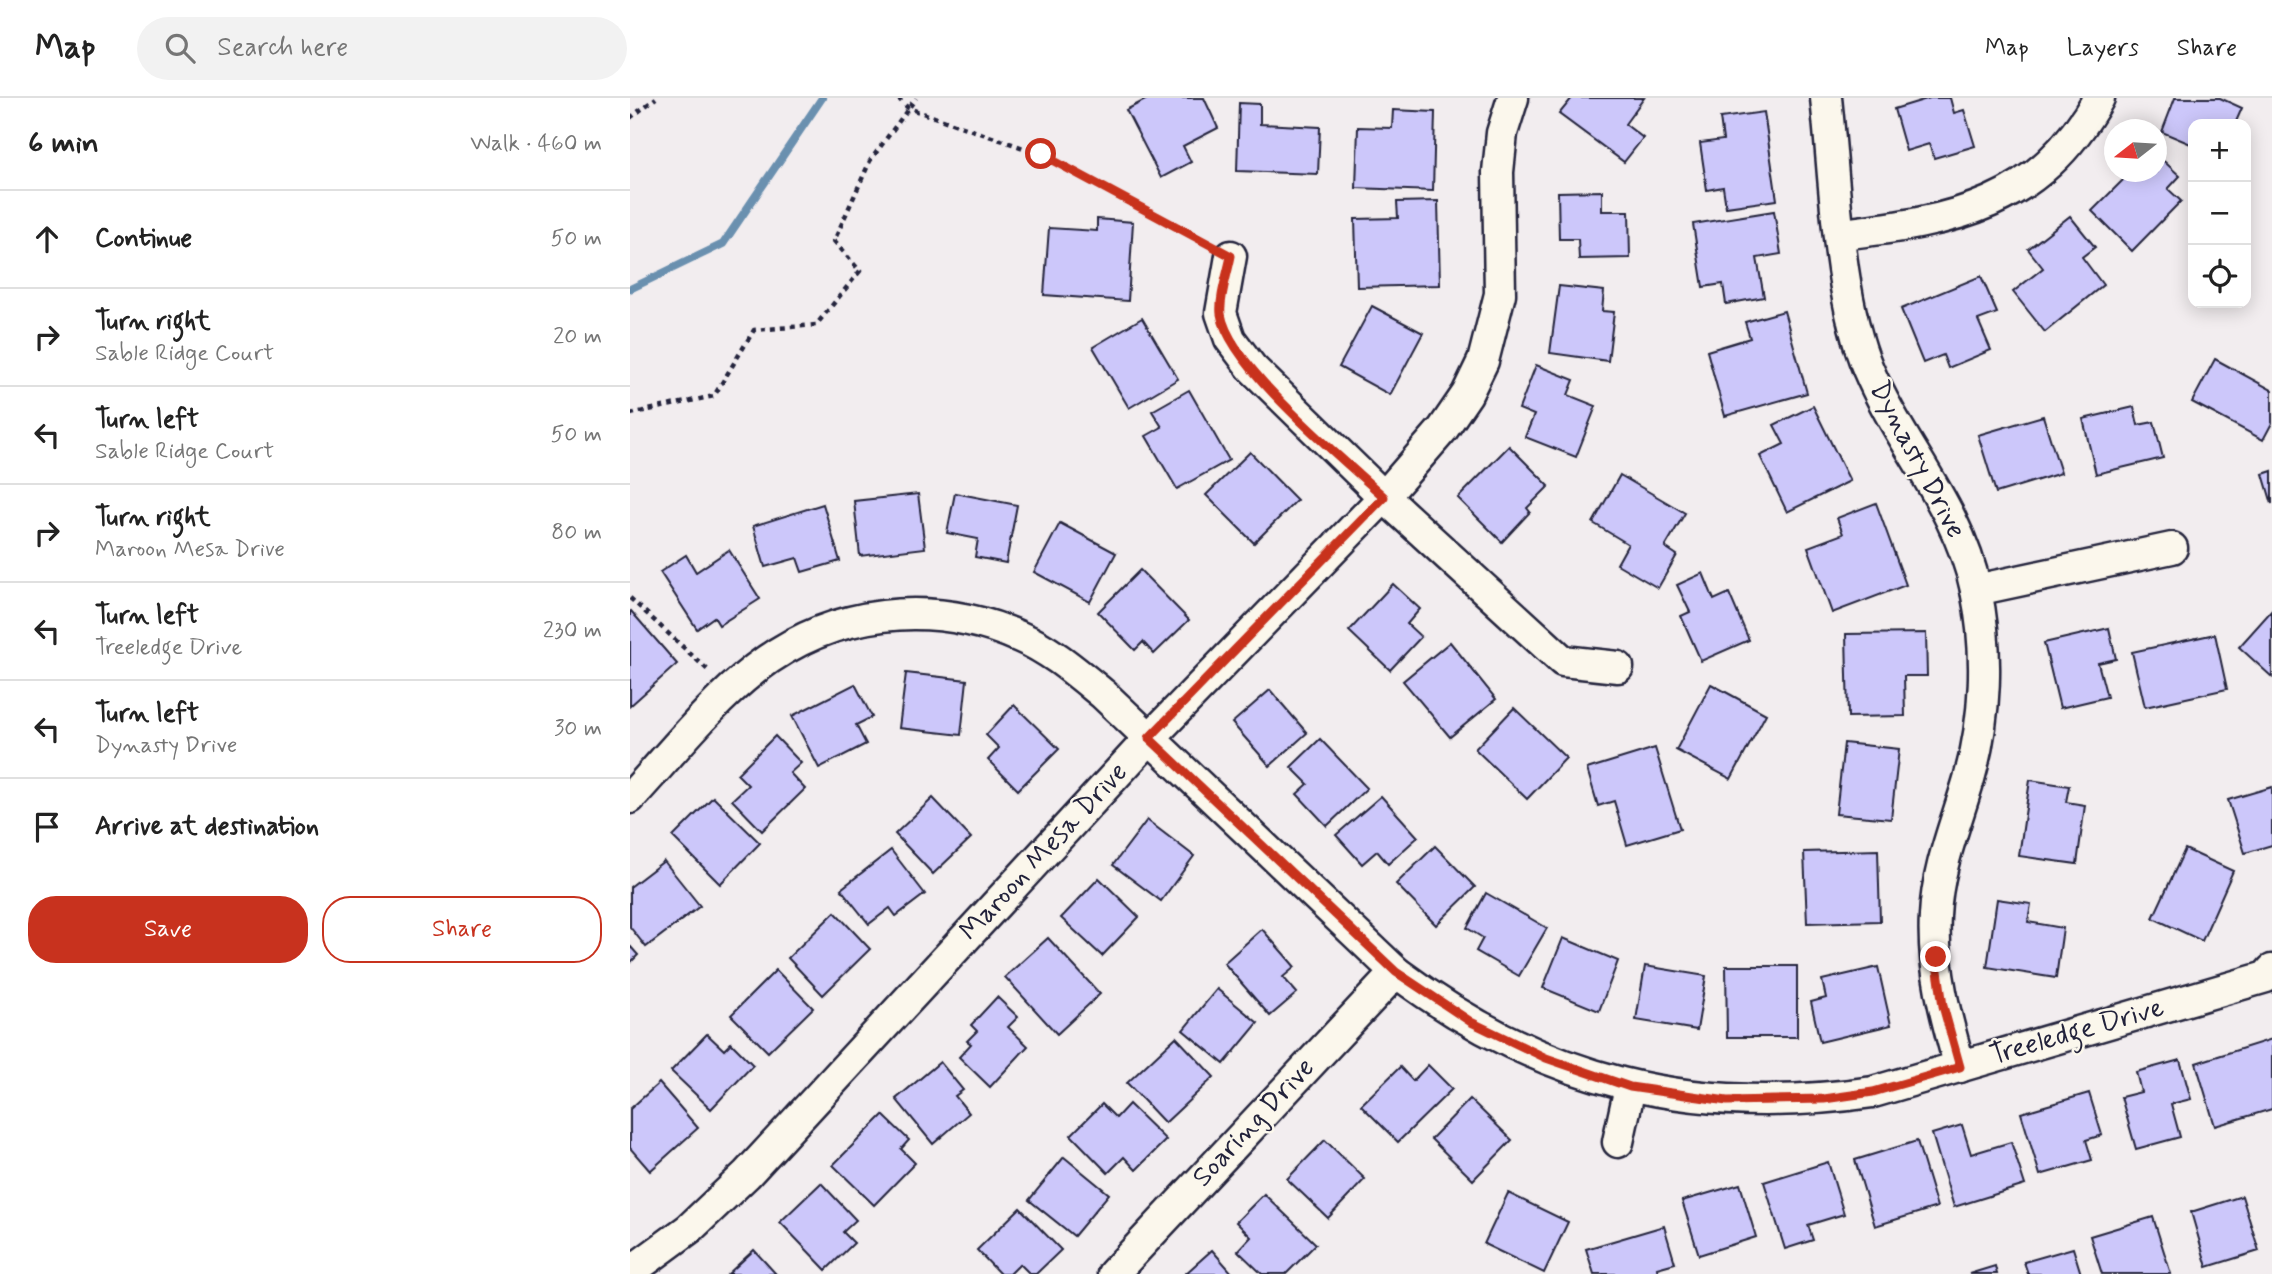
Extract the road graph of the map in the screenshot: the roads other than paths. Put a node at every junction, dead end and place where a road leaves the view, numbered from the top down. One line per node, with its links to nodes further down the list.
1 (1513, 98): 6 (street, Maroon Mesa Drive)
2 (1826, 98): 4 (street, Dynasty Drive)
3 (2099, 98): 4 (street)
4 (1841, 234): 8 (street, Dynasty Drive)
5 (1231, 256): 6 (street)
6 (1384, 497): 9 (street); 10 (street, Maroon Mesa Drive)
7 (2172, 548): 8 (street)
8 (1976, 590): 14 (street, Dynasty Drive)
9 (1618, 667)
10 (1149, 738): 11 (street, Treeledge Drive); 13 (street, Treeledge Drive); 17 (street, Maroon Mesa Drive)
11 (630, 798)
12 (2272, 970): 14 (street, Treeledge Drive)
13 (1396, 972): 15 (street, Treeledge Drive); 18 (street, Soaring Drive)
14 (1960, 1067): 15 (street, Treeledge Drive)
15 (1630, 1087): 16 (street)
16 (1618, 1142)
17 (630, 1272)
18 (1113, 1274)

